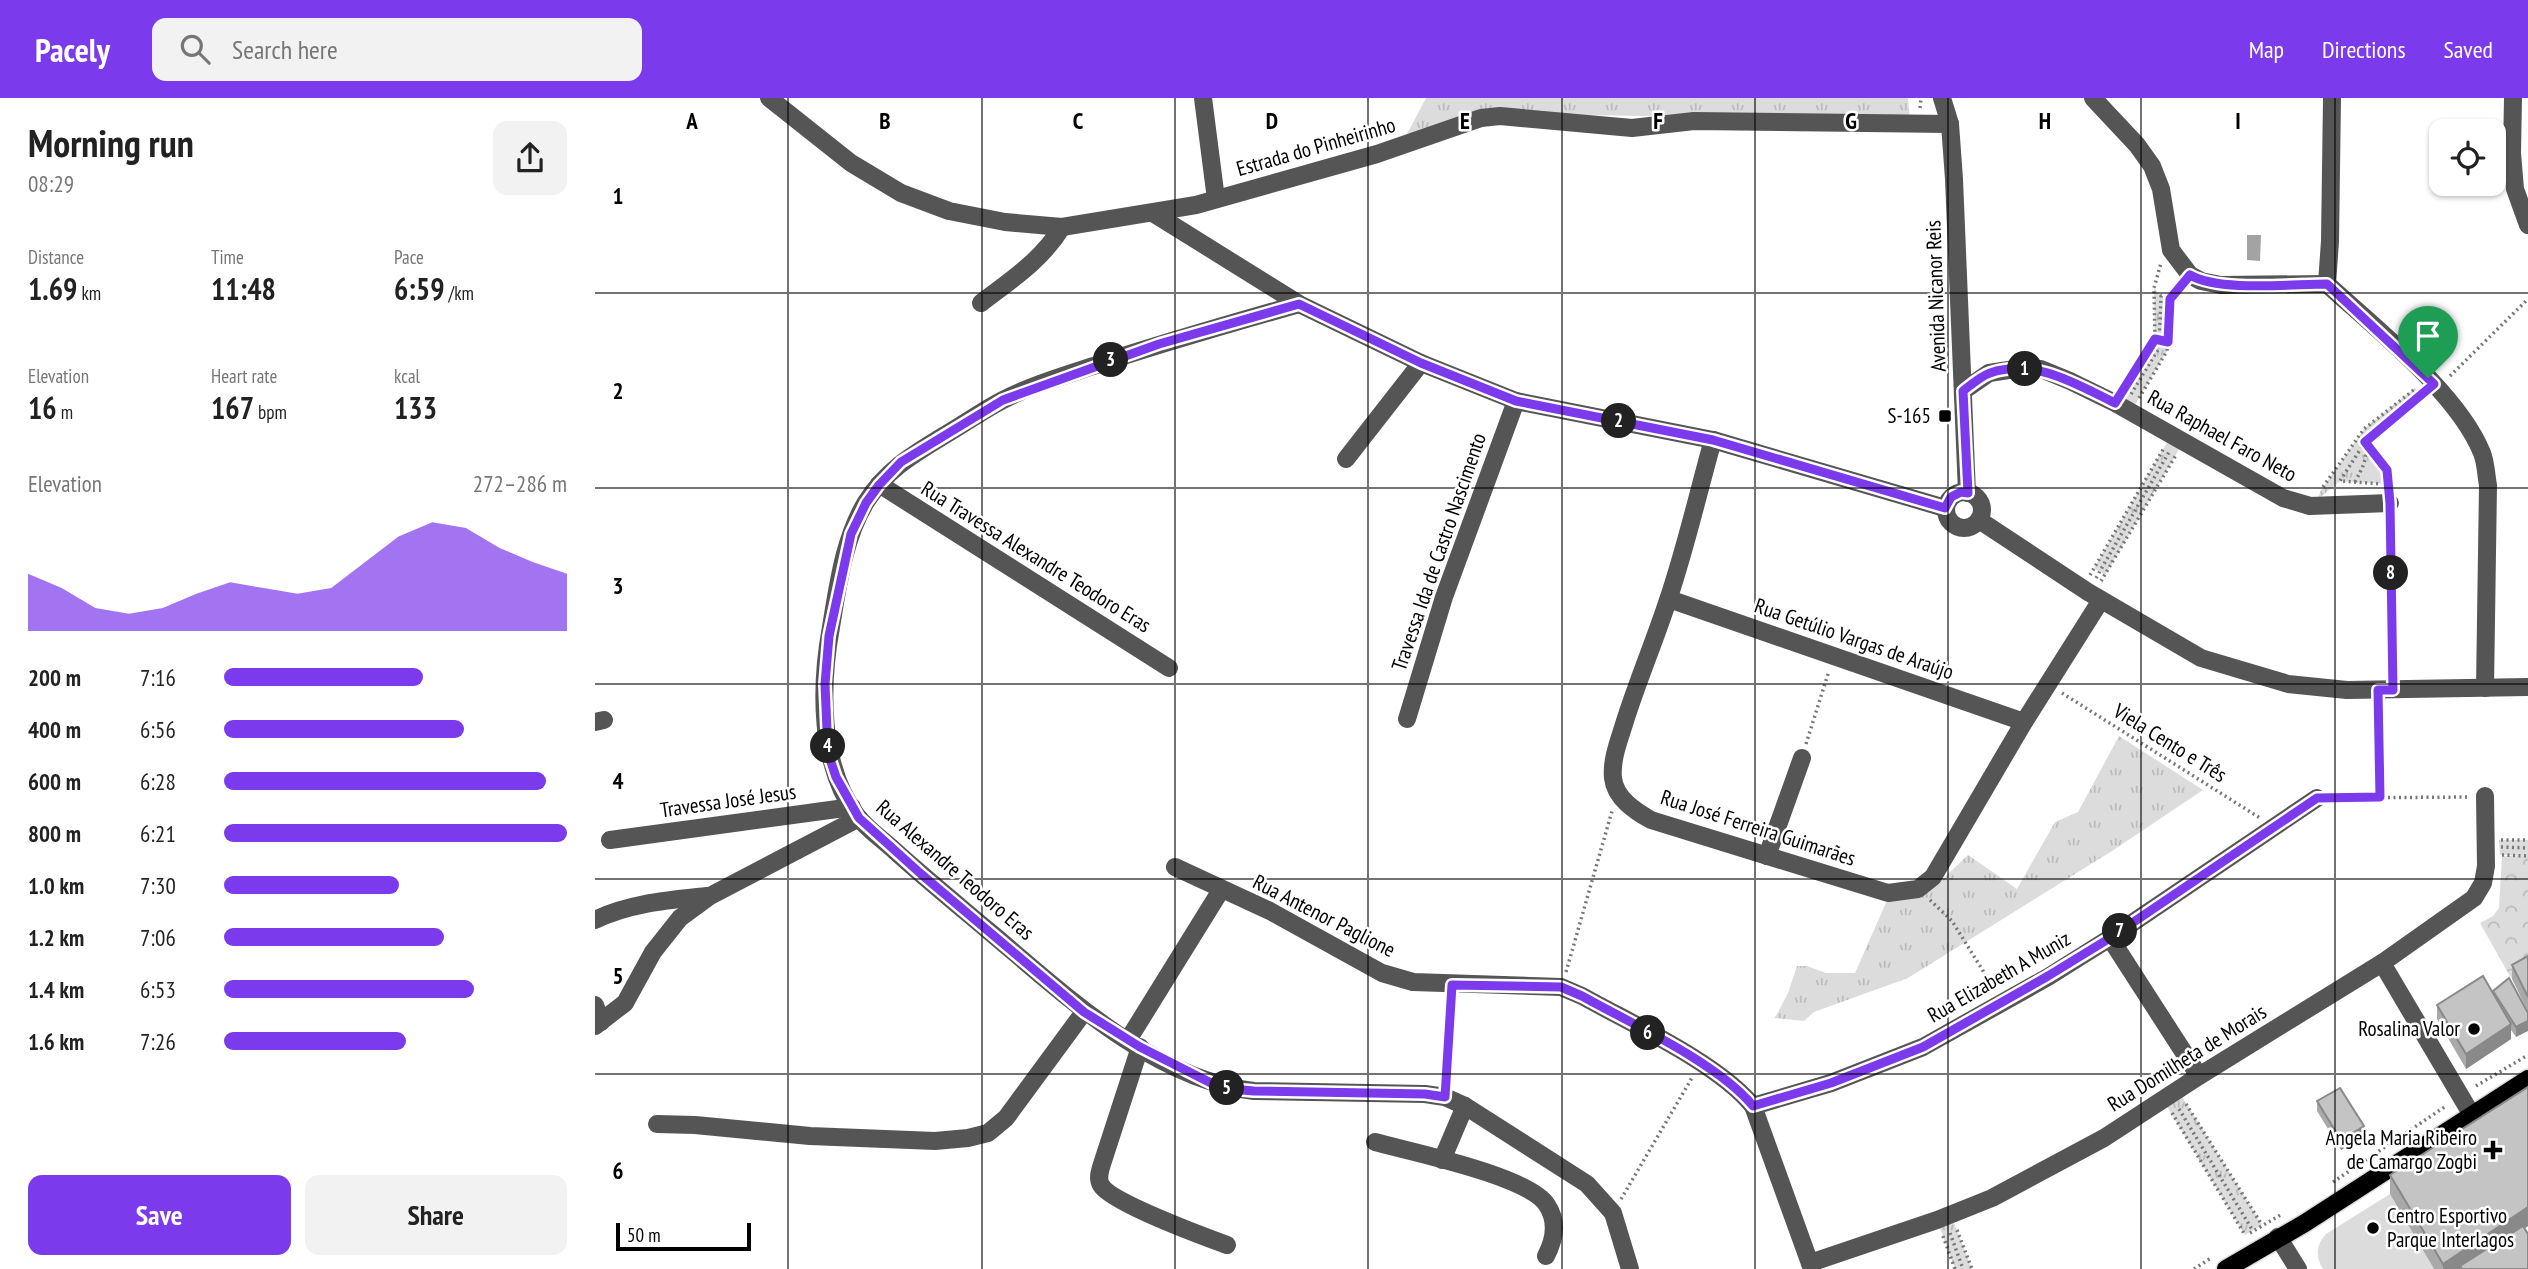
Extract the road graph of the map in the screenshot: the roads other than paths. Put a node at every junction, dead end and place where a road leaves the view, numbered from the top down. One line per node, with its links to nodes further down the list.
1 (769, 98): 11 (street, Estrada do Pinheirinho)
2 (1203, 98): 8 (street)
3 (1942, 98): 7 (street, Avenida Nicanor Reis)
4 (2093, 98): 12 (street)
5 (2513, 98): 10 (street)
6 (2328, 102): 12 (street)
7 (1950, 124): 8 (street, Estrada do Pinheirinho); 16 (street, Avenida Nicanor Reis)
8 (1216, 200): 9 (street, Estrada do Pinheirinho)
9 (1153, 214): 11 (street, Estrada do Pinheirinho); 14 (street)
10 (2528, 225)
11 (1062, 228): 13 (street)
12 (2327, 284): 28 (street)
13 (981, 303)
14 (1299, 304): 15 (street); 20 (street, Rua Alexandre Teodoro Eras)
15 (1421, 363): 17 (street); 19 (street)
16 (1963, 391): 21 (street, Avenida Nicanor Reis); 22 (street, Rua Raphael Faro Neto)
17 (1516, 401): 18 (street); 30 (street, Travessa Ida de Castro Nascimento)
18 (1713, 440): 23 (street); 26 (street)
19 (1346, 459)
20 (879, 485): 27 (street, Rua Travessa Alexandre Teodoro Eras); 35 (street, Rua Alexandre Teodoro Eras)
21 (1968, 493): 23 (street); 24 (street)
22 (2390, 503)
23 (1945, 508): 24 (street)
24 (1979, 520): 25 (street)
25 (2091, 594): 28 (street); 31 (street)
26 (1669, 599): 31 (street, Rua Getúlio Vargas de Araújo); 37 (street, Rua José Ferreira Guimarães)
27 (1169, 668)
28 (2485, 688): 29 (street)
29 (2528, 688)
30 (1407, 719)
31 (2024, 722): 37 (street, Rua José Ferreira Guimarães)
32 (1802, 758): 37 (street)
33 (2484, 796): 43 (street, Rua Domilheta de Morais)
34 (2317, 798): 42 (street, Rua Elizabeth A Muniz)
35 (855, 813): 36 (street, Travessa José Jesus); 40 (street); 44 (street, Rua Alexandre Teodoro Eras)
36 (610, 840)
37 (1767, 856)
38 (1175, 867): 39 (street, Rua Antenor Paglione)
39 (1221, 890): 46 (street); 50 (street, Rua Antenor Paglione)
40 (710, 896): 41 (street); 45 (street)
41 (595, 919)
42 (2110, 938): 47 (street); 50 (street, Rua Elizabeth A Muniz)
43 (2382, 963): 47 (street, Rua Domilheta de Morais); 51 (street)
44 (1084, 1012): 46 (street, Rua Alexandre Teodoro Eras); 52 (street)
45 (597, 1017)
46 (1134, 1043): 49 (street, Rua Alexandre Teodoro Eras); 56 (street)
47 (2199, 1076): 58 (street, Rua Domilheta de Morais)
48 (2528, 1080): 51 (main road)
49 (1465, 1106): 54 (street); 59 (street, Rua Alexandre Teodoro Eras)
50 (1753, 1106): 58 (street, Rua Antenor Paglione)
51 (2473, 1117): 55 (main road)
52 (657, 1124)
53 (1375, 1142): 54 (street)
54 (1441, 1160): 57 (street)
55 (2278, 1237): 60 (main road); 61 (street)
56 (1227, 1245)
57 (1546, 1256)
58 (1811, 1266)
59 (1630, 1269)
60 (2226, 1269)
61 (2298, 1269)

